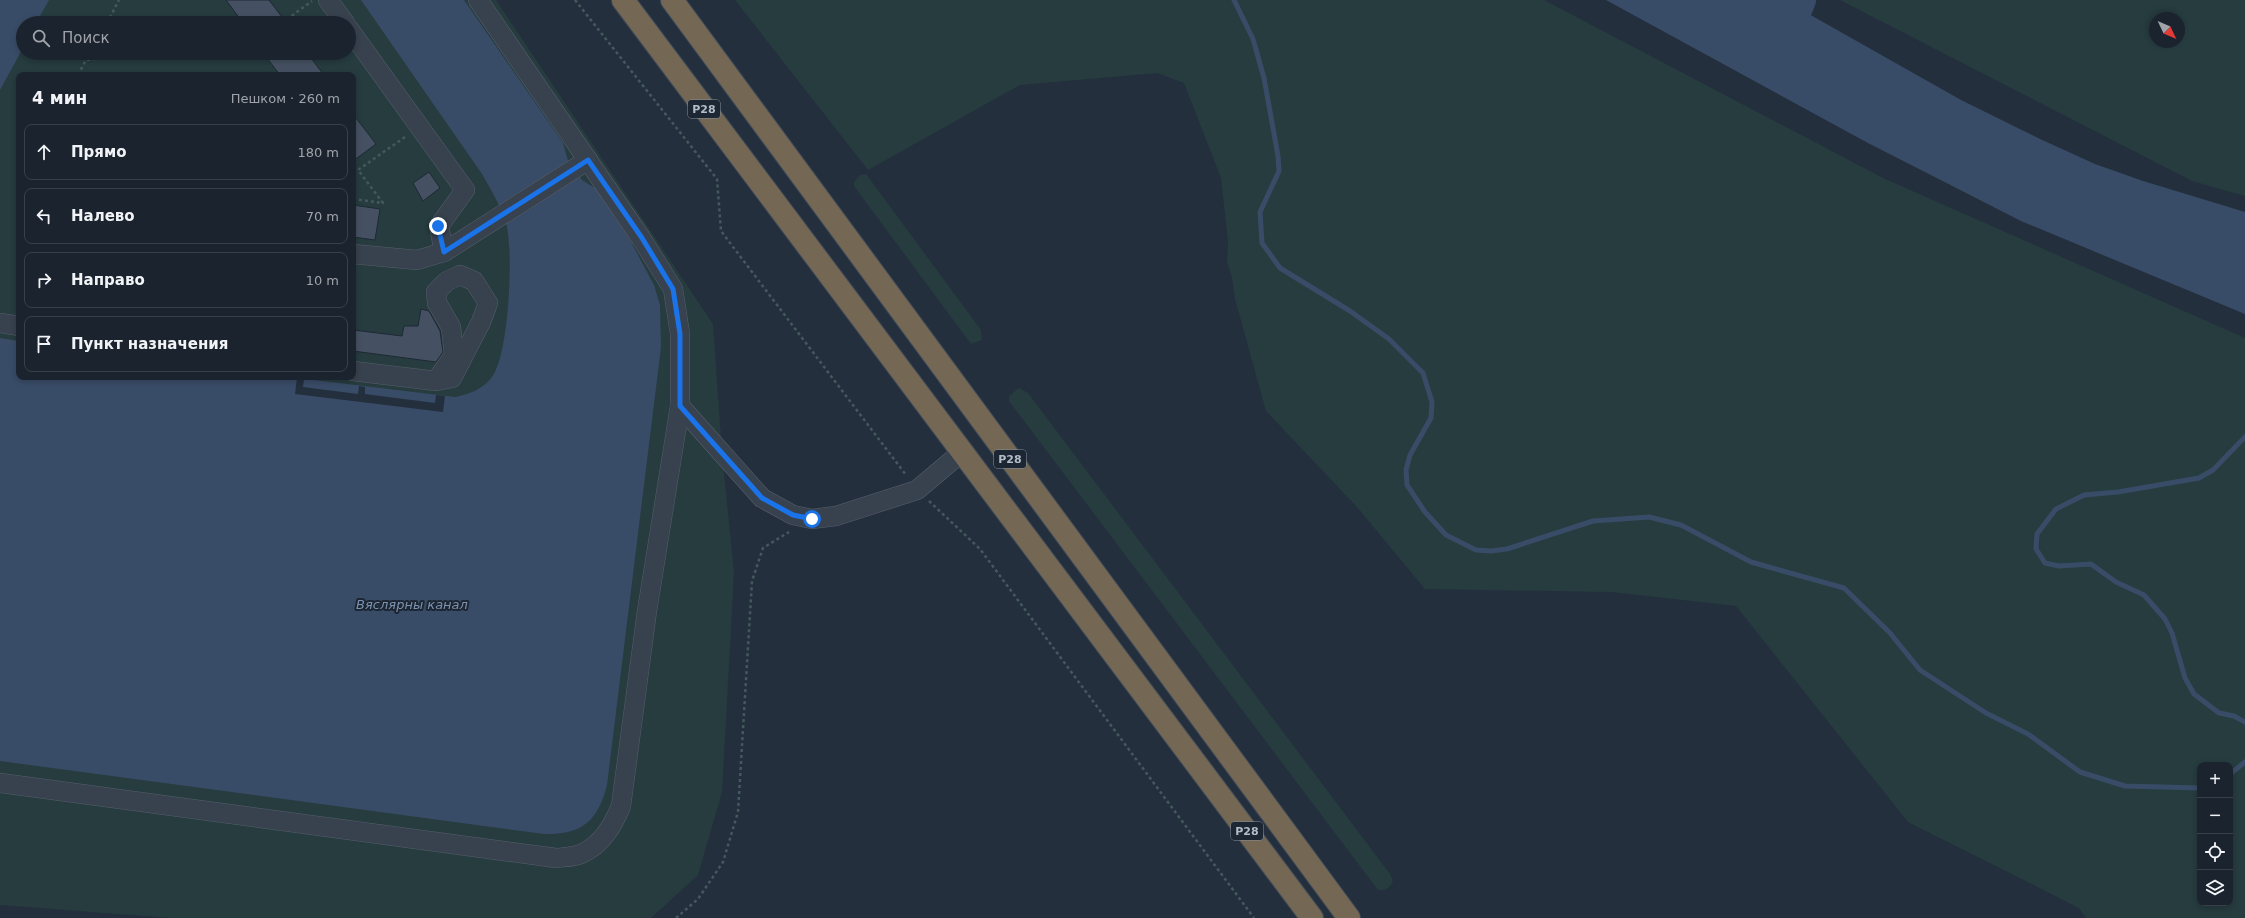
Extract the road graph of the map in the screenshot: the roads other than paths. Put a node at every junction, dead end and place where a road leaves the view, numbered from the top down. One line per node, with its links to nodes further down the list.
1 (328, 0): 5 (lane)
2 (478, 0): 7 (lane)
3 (623, 0): 15 (highway, Р28)
4 (672, 0): 18 (highway, Р28)
5 (340, 16)
6 (356, 39): 8 (lane)
7 (586, 162): 8 (lane); 14 (lane)
8 (444, 252): 9 (lane)
9 (356, 254)
10 (0, 323): 11 (lane)
11 (16, 326)
12 (356, 371): 13 (lane)
13 (436, 381): 13 (lane)
14 (680, 406): 15 (lane); 16 (lane)
15 (962, 452): 17 (highway, Р28)
16 (0, 783)
17 (1312, 918)
18 (1349, 918)

